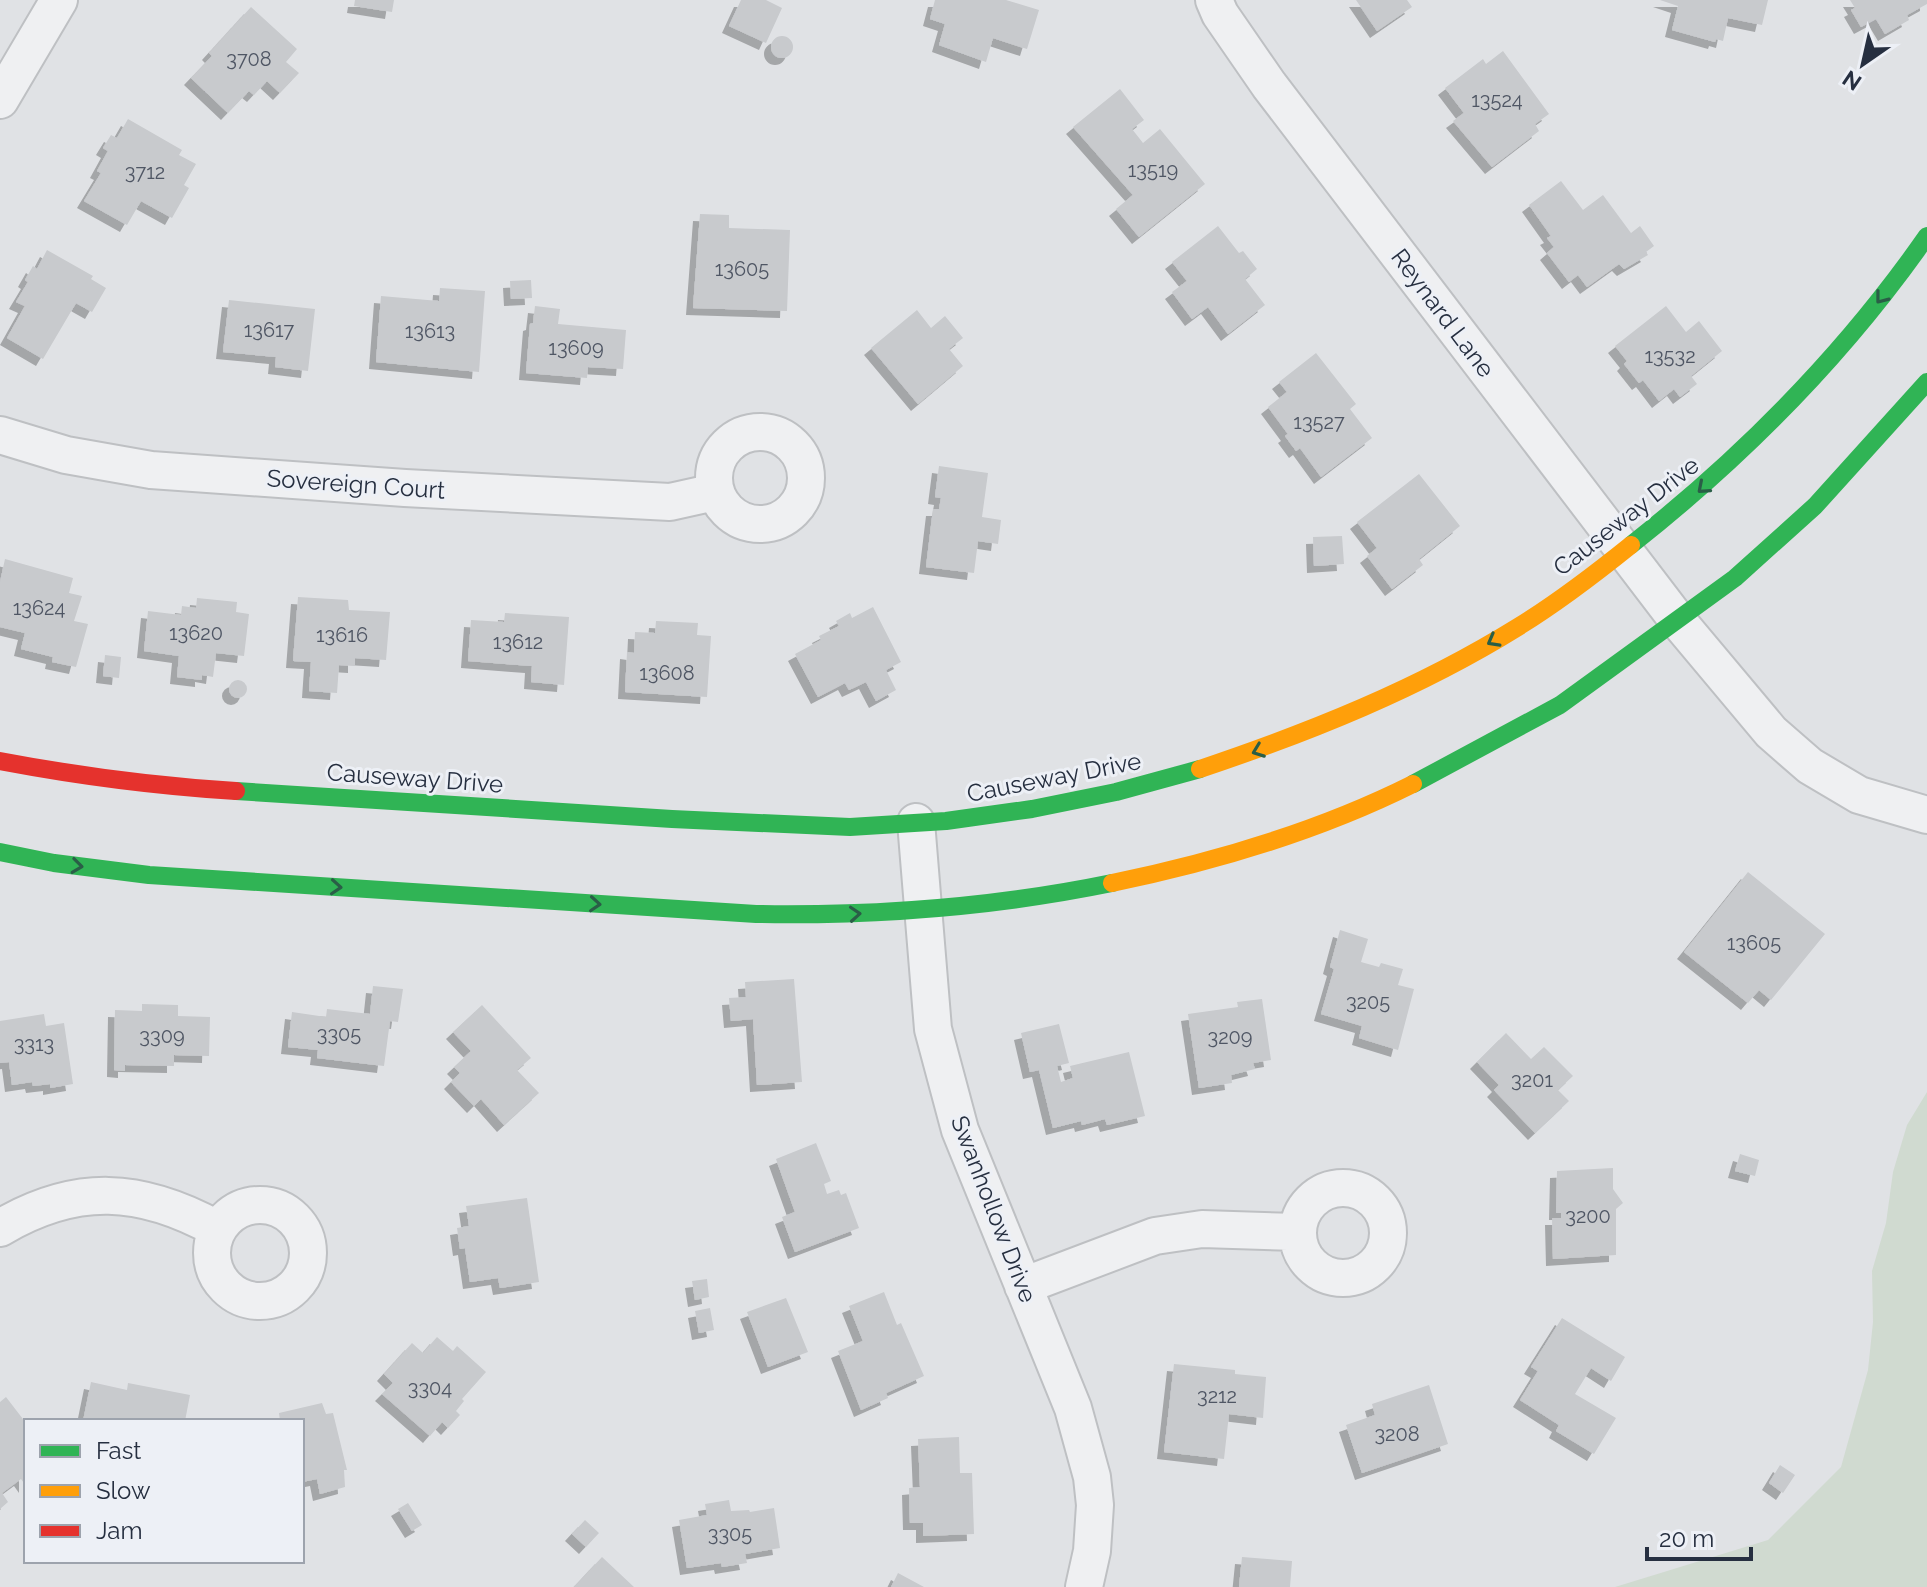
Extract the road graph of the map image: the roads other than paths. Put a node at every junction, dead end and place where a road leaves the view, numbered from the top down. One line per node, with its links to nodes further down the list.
1 (59, 0): 3 (street)
2 (1214, 0): 8 (street, Reynard Lane)
3 (0, 100)
4 (1927, 236): 8 (street, Causeway Drive, one-way to 8)
5 (1927, 382): 9 (street)
6 (0, 435): 7 (street, Sovereign Court)
7 (715, 492)
8 (1624, 550): 9 (street, Reynard Lane); 12 (street, Causeway Drive, one-way to 12)
9 (1678, 621): 11 (street, Reynard Lane); 14 (street)
10 (0, 761): 12 (street, Causeway Drive)
11 (1927, 815)
12 (916, 822): 14 (street, Swanhollow Drive)
13 (0, 852): 14 (street, one-way to 14)
14 (922, 909): 18 (street, Swanhollow Drive)
15 (0, 1228): 16 (street)
16 (217, 1229)
17 (1297, 1232): 18 (street)
18 (1023, 1286): 19 (street, Swanhollow Drive)
19 (1084, 1587)

